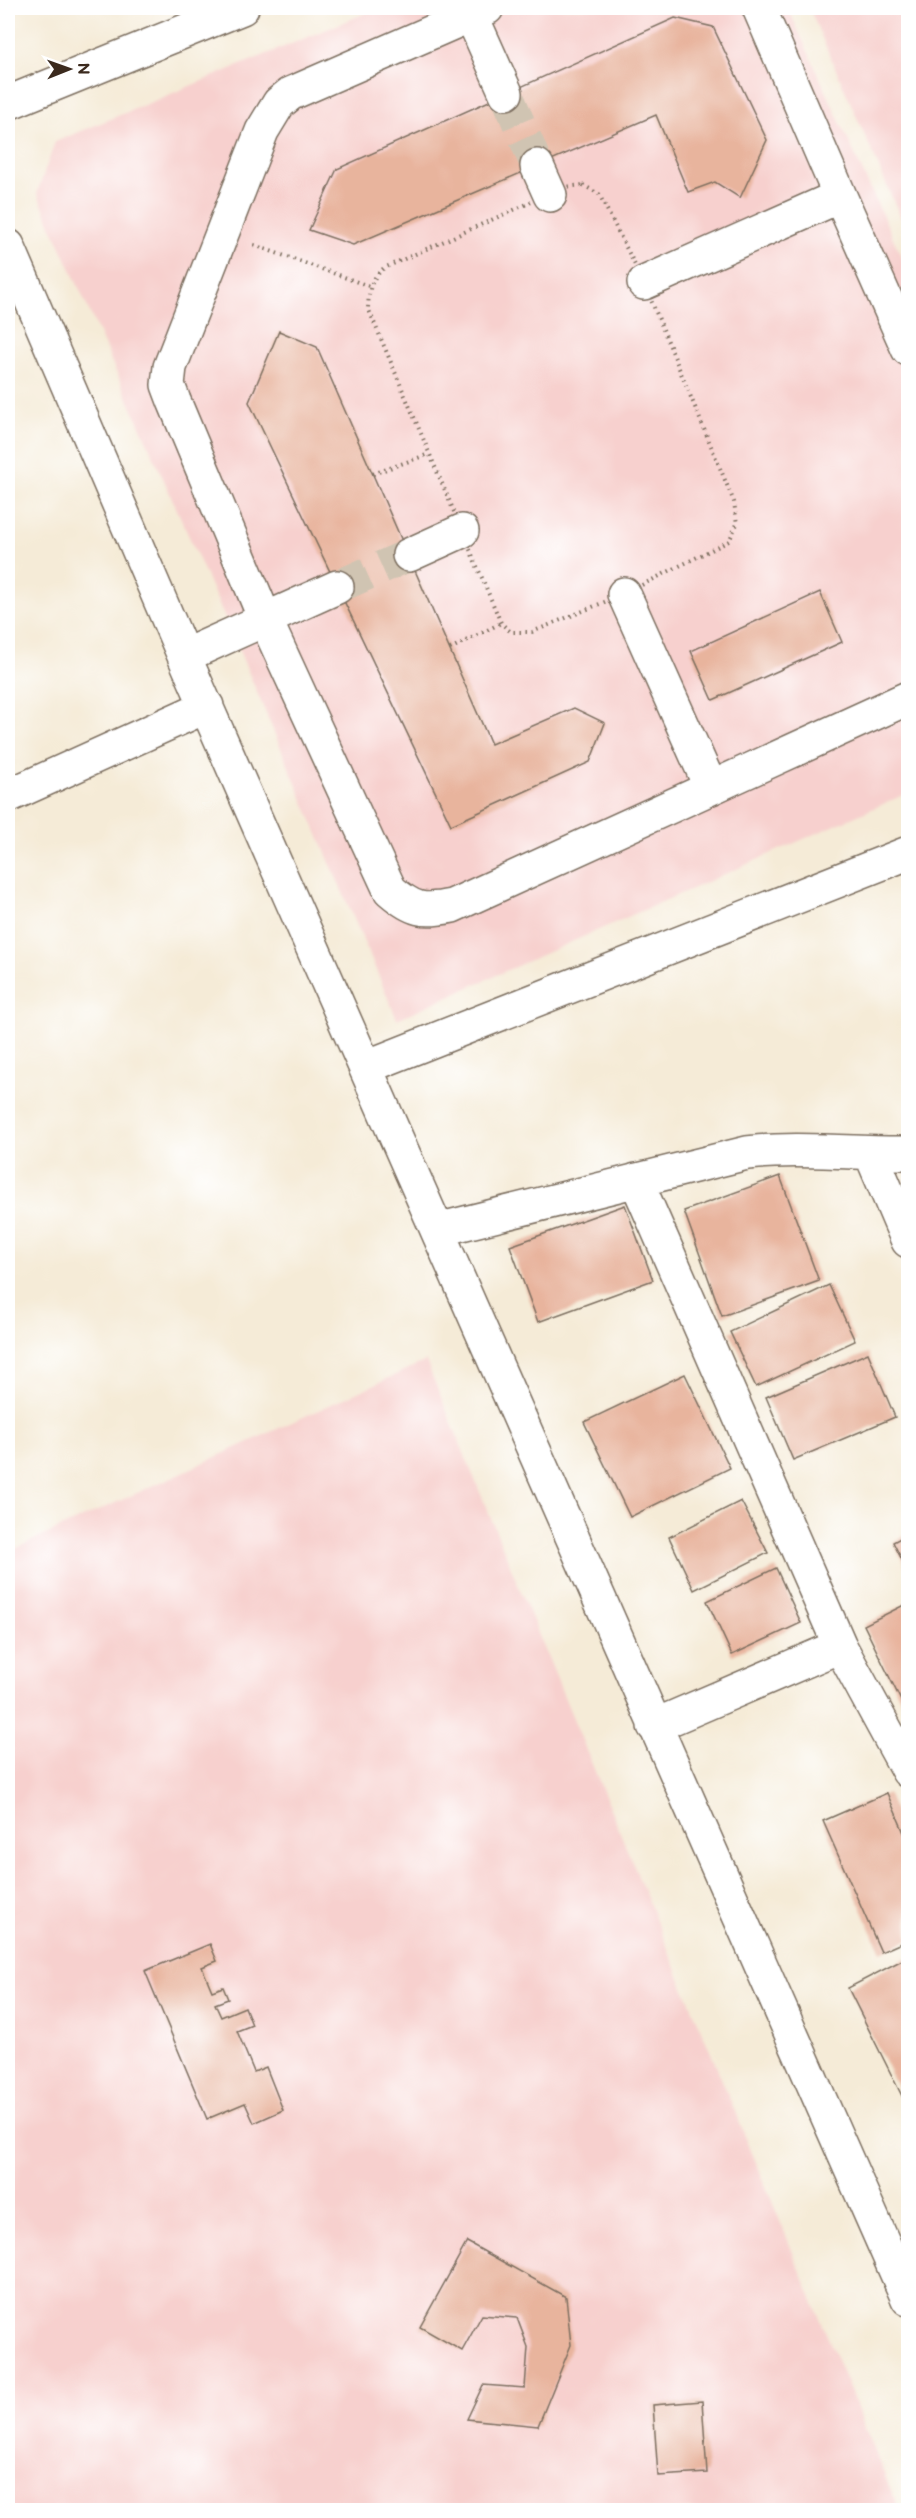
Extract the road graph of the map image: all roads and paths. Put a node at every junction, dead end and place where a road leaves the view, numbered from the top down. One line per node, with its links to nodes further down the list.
1 (242, 8): 5 (street)
2 (759, 8): 6 (street)
3 (475, 10): 4 (street); 7 (street)
4 (506, 93)
5 (8, 103)
6 (840, 196): 9 (street); 11 (street)
7 (222, 233): 10 (path); 18 (street)
8 (8, 246): 21 (street)
9 (644, 283): 10 (path); 17 (path)
10 (369, 286): 12 (path)
11 (909, 349)
12 (429, 454): 13 (path); 14 (path)
13 (374, 474)
14 (462, 531): 15 (street); 19 (path)
15 (409, 555)
16 (337, 587): 18 (street)
17 (624, 594): 19 (path); 24 (street)
18 (265, 619): 21 (street); 24 (street)
19 (501, 623): 20 (path)
20 (450, 649)
21 (184, 656): 23 (street)
22 (909, 698): 24 (street)
23 (207, 706): 25 (street); 27 (street)
24 (711, 788)
25 (8, 796)
26 (909, 853): 27 (street)
27 (366, 1067): 31 (street)
28 (871, 1154): 29 (street); 30 (street); 32 (street)
29 (909, 1154)
30 (636, 1180): 31 (street); 33 (street)
31 (438, 1230): 34 (street)
32 (909, 1241)
33 (840, 1646): 34 (street); 35 (street)
34 (654, 1725): 36 (street)
35 (909, 1771)
36 (905, 2281)

